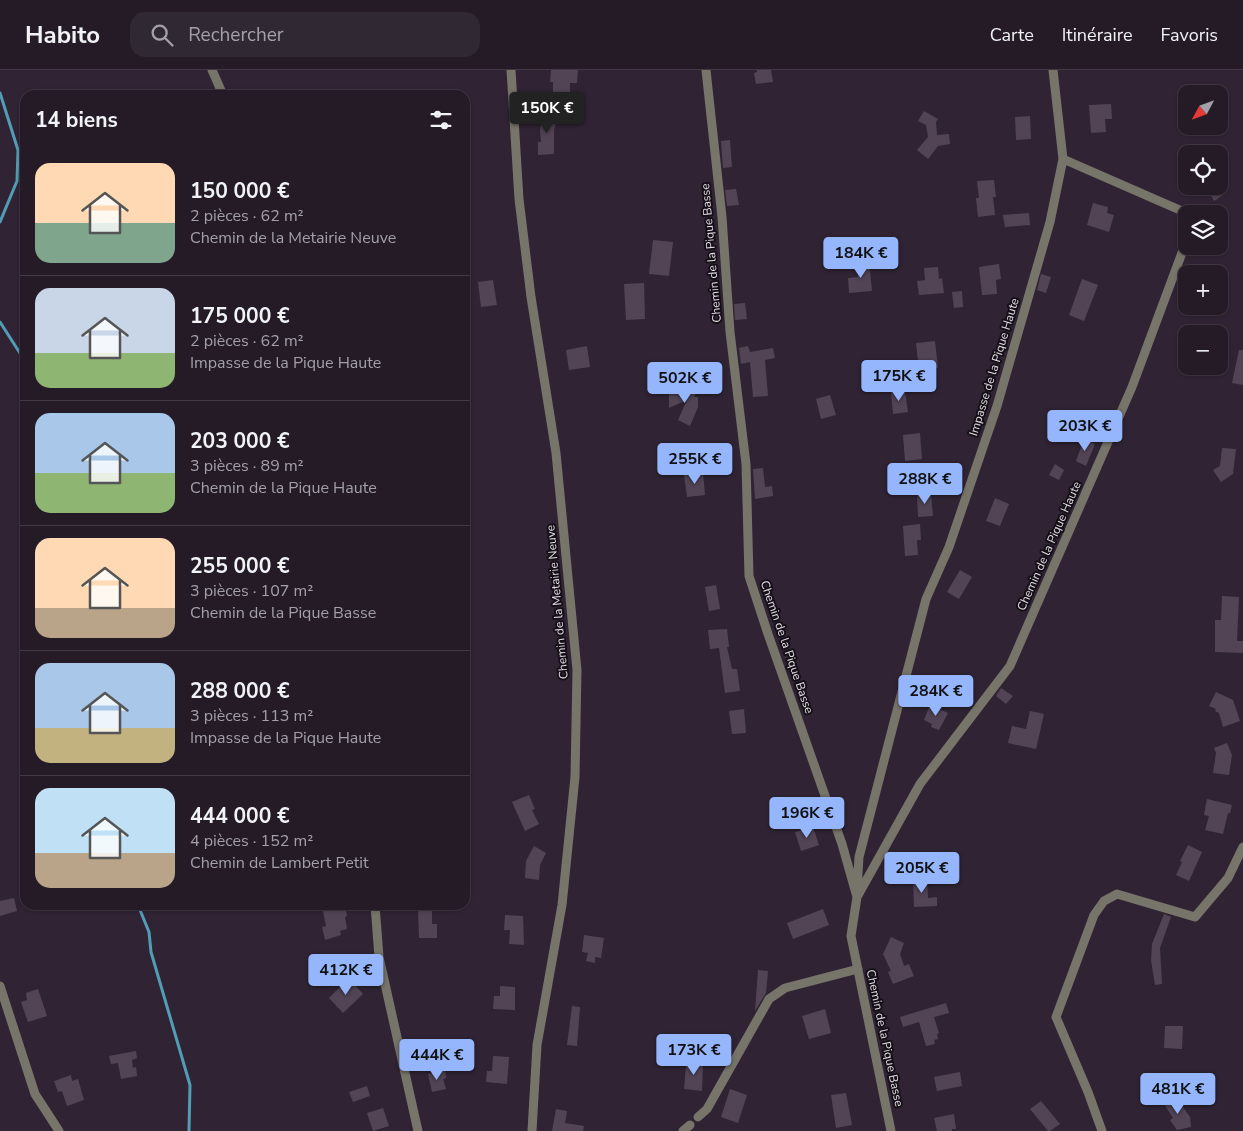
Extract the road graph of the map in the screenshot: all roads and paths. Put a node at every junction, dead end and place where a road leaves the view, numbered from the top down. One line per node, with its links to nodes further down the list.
1 (212, 70): 5 (street)
2 (511, 70): 15 (street, Chemin de la Metairie Neuve)
3 (706, 70): 8 (street, Chemin de la Pique Basse)
4 (1053, 70): 6 (street)
5 (221, 90)
6 (1064, 159): 8 (street, Impasse de la Pique Haute); 8 (street, Chemin de la Pique Haute)
7 (1243, 847): 17 (street)
8 (857, 897): 10 (street, Chemin de la Pique Basse)
9 (375, 910): 14 (street)
10 (858, 969): 12 (street); 16 (street, Chemin de la Pique Basse)
11 (0, 986): 13 (street)
12 (698, 1117)
13 (59, 1131)
14 (418, 1131)
15 (532, 1131)
16 (891, 1131)
17 (1102, 1131)

